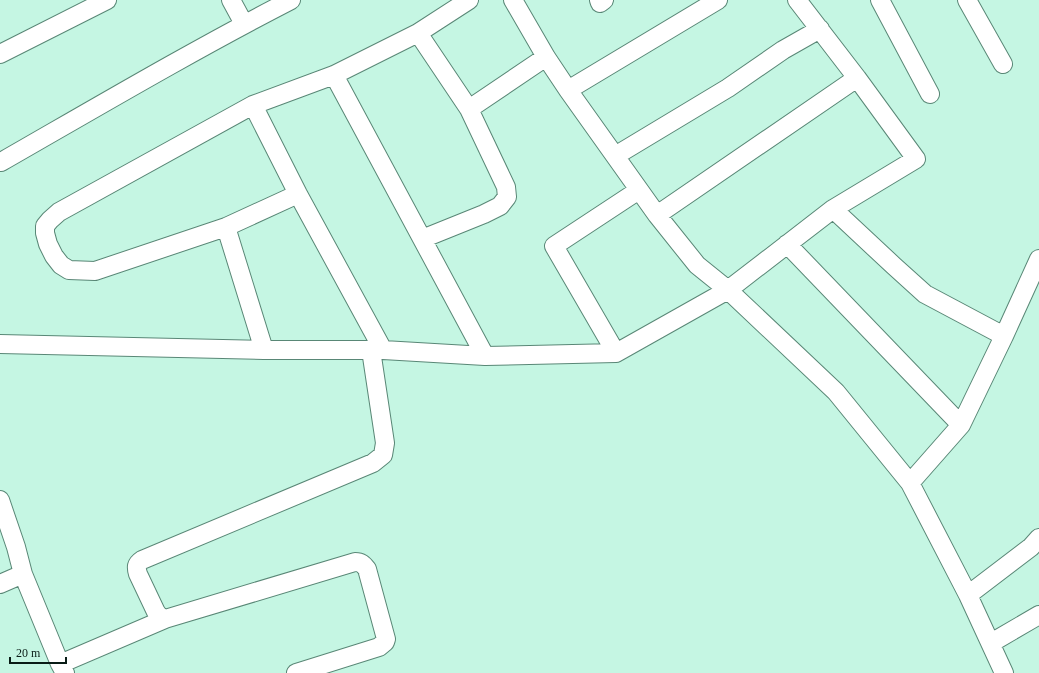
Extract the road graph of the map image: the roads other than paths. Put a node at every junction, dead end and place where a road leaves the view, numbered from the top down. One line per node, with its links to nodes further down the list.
1 (107, 0): 15 (street)
2 (231, 0): 12 (street)
3 (291, 0): 12 (street)
4 (469, 0): 14 (street)
5 (513, 0): 16 (street)
6 (599, 0): 7 (street)
7 (604, 0)
8 (718, 0): 20 (street)
9 (798, 0): 13 (street)
10 (880, 0): 21 (street)
11 (967, 0): 17 (street)
12 (244, 24): 25 (street)
13 (820, 29): 19 (street); 24 (street)
14 (418, 33): 18 (street); 23 (street)
15 (0, 54)
16 (546, 57): 20 (street); 23 (street)
17 (1003, 64)
18 (334, 75): 22 (street); 31 (street)
19 (857, 78): 28 (street); 29 (street)
20 (568, 90): 24 (street)
21 (930, 94)
22 (253, 105): 27 (street); 30 (street)
23 (469, 109): 31 (street)
24 (615, 156): 26 (street)
25 (1, 162)
26 (640, 190): 29 (street); 39 (street)
27 (298, 194): 30 (street); 38 (street)
28 (833, 209): 32 (street); 35 (street)
29 (658, 215): 34 (street)
30 (226, 227): 37 (street)
31 (422, 239): 40 (street)
32 (787, 244): 34 (street); 41 (street)
33 (1039, 259): 35 (street)
34 (728, 290): 39 (street); 42 (street)
35 (1004, 336): 41 (street)
36 (0, 344): 37 (street)
37 (264, 350): 38 (street)
38 (377, 350): 40 (street); 49 (street)
39 (616, 353): 40 (street)
40 (485, 356)
41 (961, 425): 42 (street)
42 (910, 483): 47 (street)
43 (0, 500): 45 (street)
44 (1039, 538): 47 (street)
45 (23, 574): 46 (street); 51 (street)
46 (0, 584)
47 (968, 595): 50 (street)
48 (1039, 616): 50 (street)
49 (165, 619): 51 (street); 53 (street)
50 (991, 642): 52 (street)
51 (62, 668)
52 (998, 670)
53 (296, 673)

